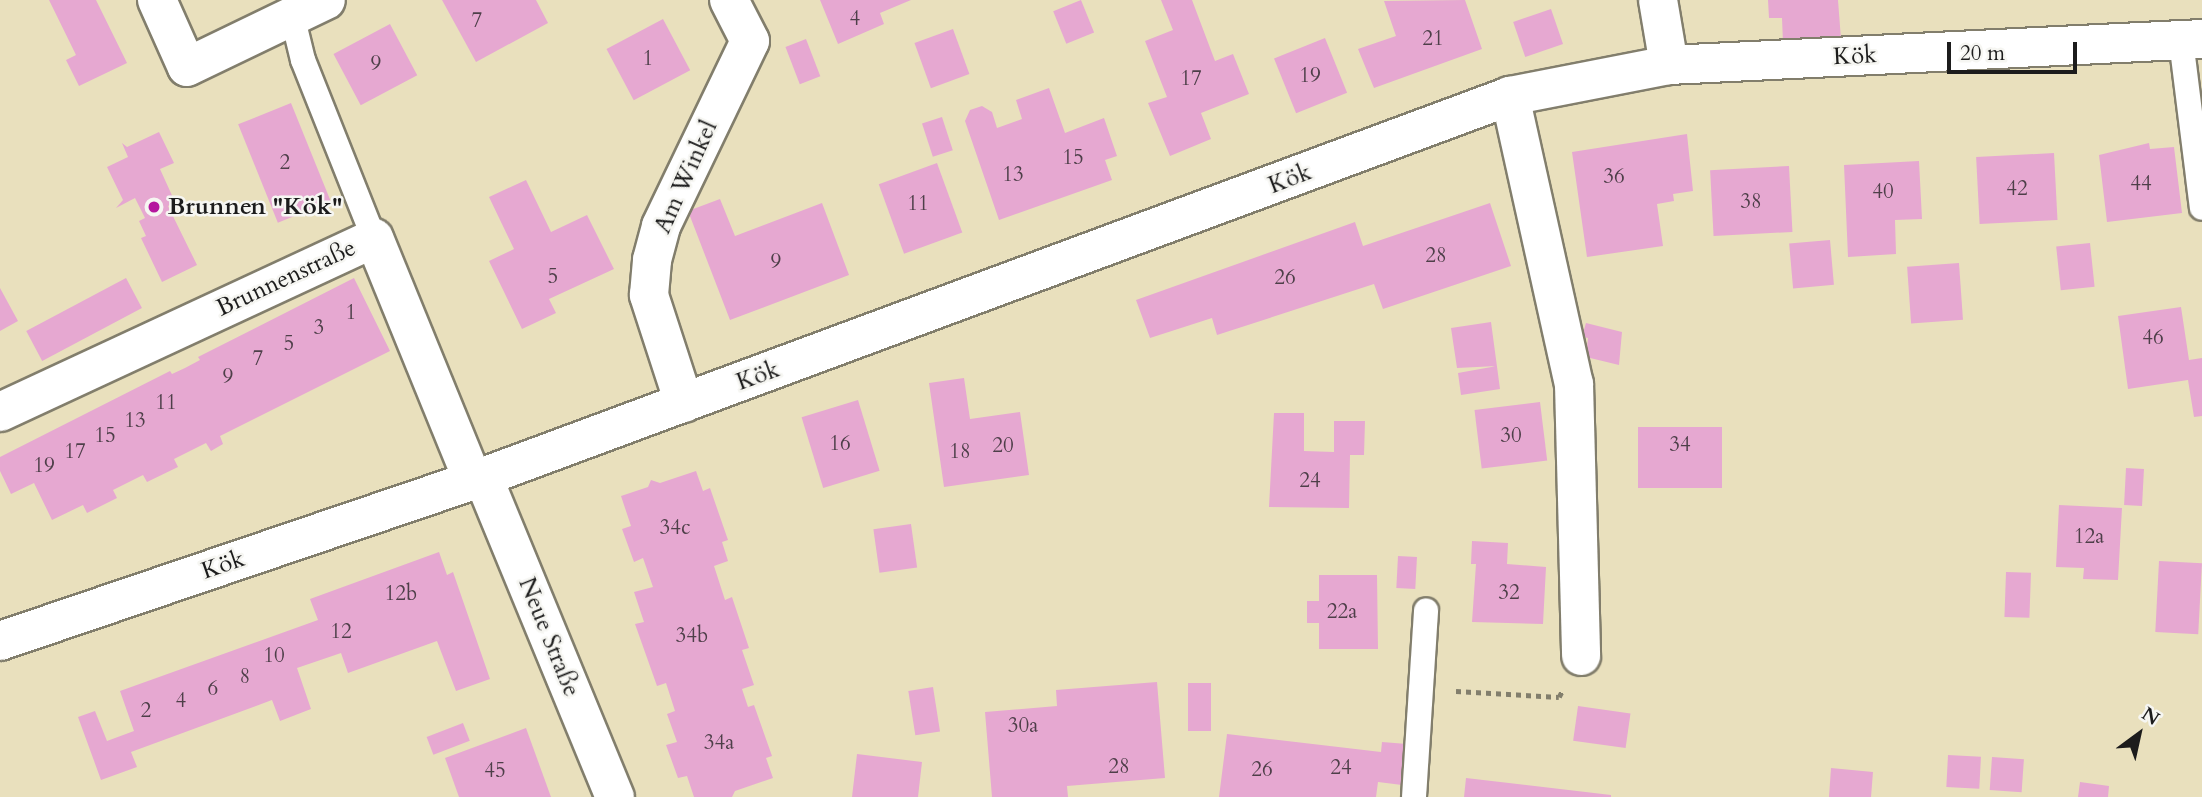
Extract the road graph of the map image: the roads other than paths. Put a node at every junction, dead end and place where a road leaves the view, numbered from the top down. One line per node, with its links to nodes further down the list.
1 (157, 0): 5 (street)
2 (326, 0): 5 (street)
3 (729, 0): 11 (street, Am Winkel)
4 (1658, 0): 7 (street)
5 (293, 19): 10 (lane)
6 (2192, 40): 7 (street, Kök); 9 (lane)
7 (1669, 65): 8 (street, Kök)
8 (1510, 96): 11 (street, Kök); 16 (street)
9 (2202, 208)
10 (374, 238): 12 (street, Brunnenstraße); 13 (street, Brunnenstraße)
11 (684, 403): 13 (street, Kök)
12 (0, 412)
13 (478, 478): 15 (street, Kök); 17 (street, Neue Straße)
14 (1426, 610): 18 (lane)
15 (0, 641)
16 (1581, 656)
17 (615, 797)
18 (1414, 797)

